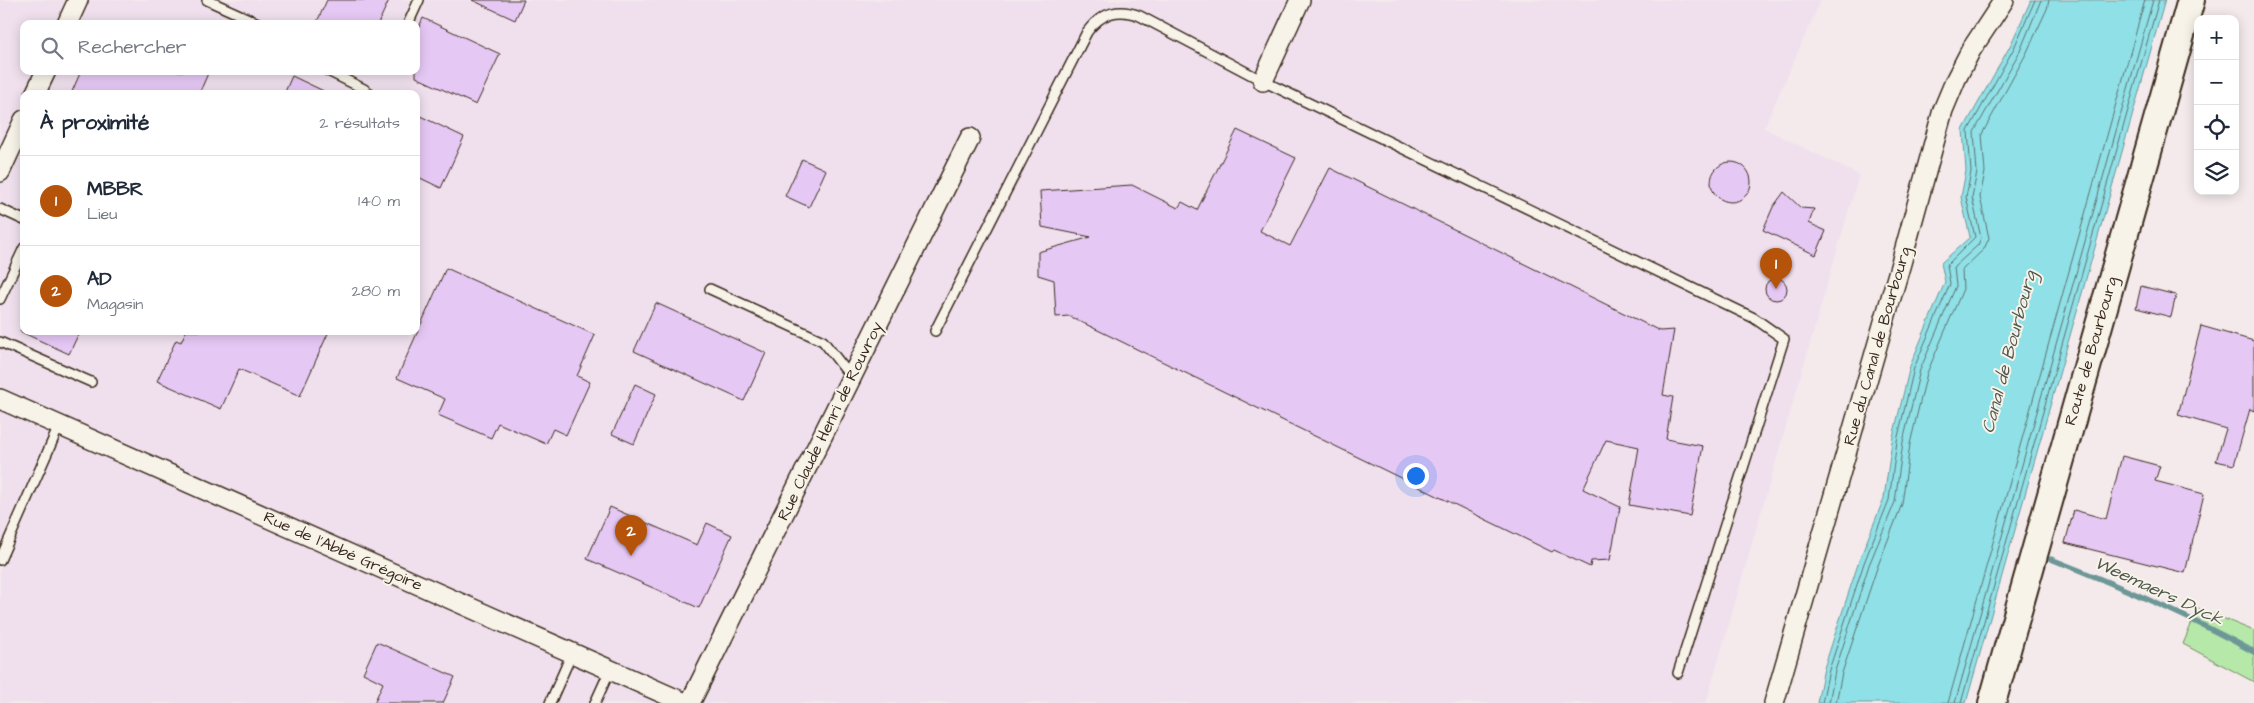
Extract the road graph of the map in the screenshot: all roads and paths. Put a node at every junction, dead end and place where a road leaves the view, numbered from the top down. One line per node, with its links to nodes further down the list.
1 (78, 0): 7 (street)
2 (207, 0): 8 (lane)
3 (419, 0): 9 (lane)
4 (1300, 0): 12 (street)
5 (2004, 0): 37 (street, Rue du Canal de Bourbourg)
6 (2191, 0): 38 (main road, Route de Bourbourg)
7 (69, 20)
8 (251, 20)
9 (410, 20)
10 (44, 75): 13 (street)
11 (336, 75): 14 (lane)
12 (1263, 80): 23 (lane); 32 (lane)
13 (38, 90)
14 (365, 90)
15 (20, 129): 17 (street)
16 (970, 138): 25 (street, Rue Claude Henri de Rouvroy)
17 (0, 172)
18 (0, 209): 19 (lane)
19 (20, 218)
20 (20, 256): 22 (lane)
21 (710, 289): 25 (lane)
22 (0, 299)
23 (935, 331)
24 (0, 342): 26 (lane)
25 (852, 378): 36 (street, Rue Claude Henri de Rouvroy)
26 (91, 382)
27 (0, 399): 28 (street, Rue de l'Abbé Grégoire)
28 (59, 426): 29 (lane); 30 (street, Rue de l'Abbé Grégoire)
29 (0, 560)
30 (572, 653): 31 (street, Rue de l'Abbé Grégoire); 33 (lane)
31 (610, 670): 34 (lane); 35 (street, Rue de l'Abbé Grégoire)
32 (1678, 673)
33 (550, 703)
34 (596, 703)
35 (685, 703)
36 (690, 703)
37 (1774, 703)
38 (1992, 703)

